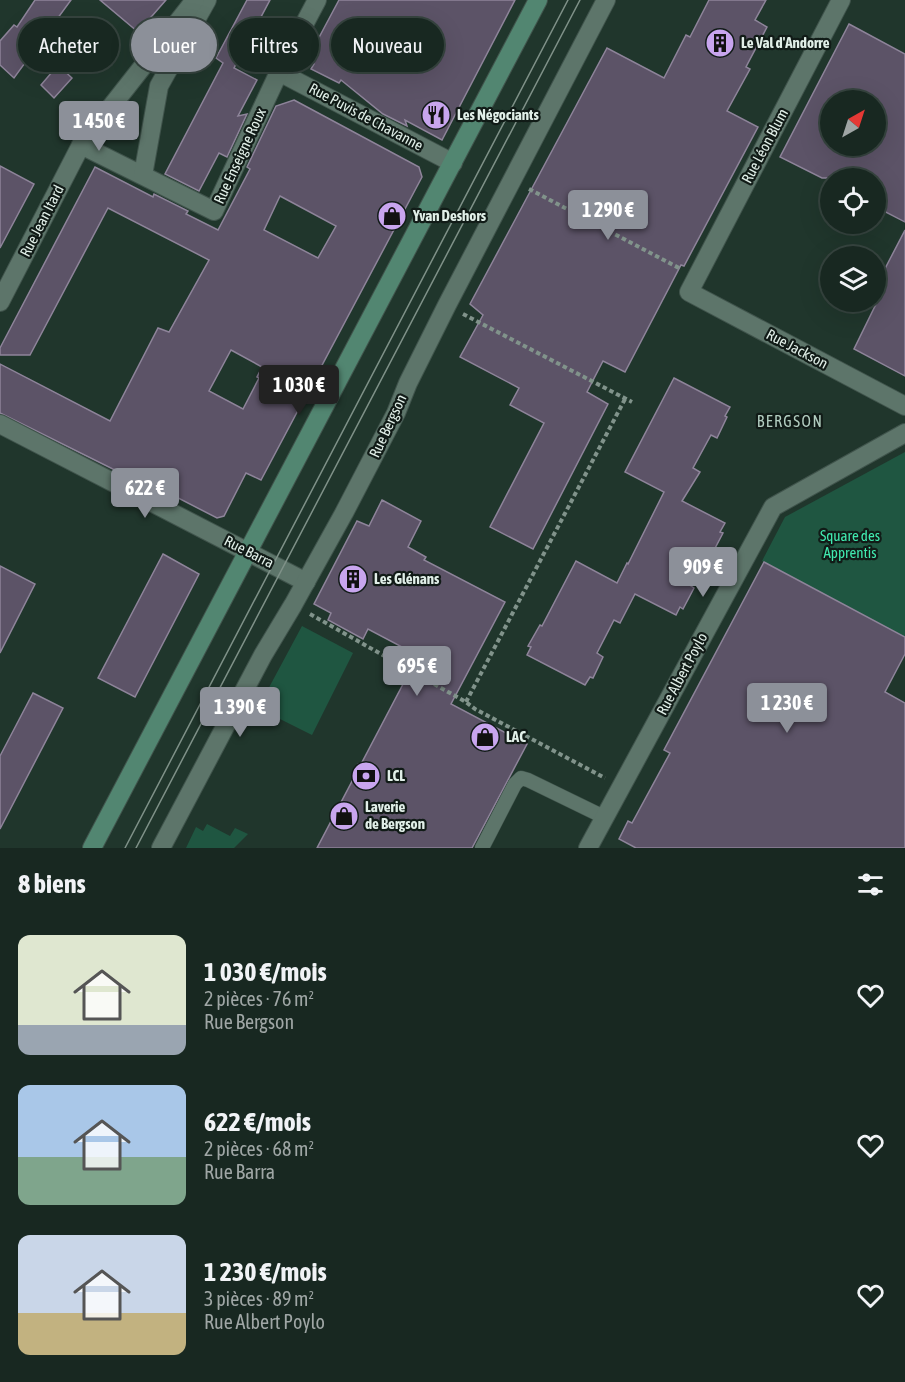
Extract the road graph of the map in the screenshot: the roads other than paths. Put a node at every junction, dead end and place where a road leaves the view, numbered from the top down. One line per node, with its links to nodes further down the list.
1 (195, 0): 9 (street, Rue Jean Itard)
2 (207, 0): 11 (street)
3 (316, 0): 7 (street, Rue Enseigne Roux)
4 (538, 0): 10 (main road)
5 (606, 0): 18 (street, Rue Bergson)
6 (841, 0): 12 (street, Rue Léon Blum)
7 (307, 18)
8 (279, 72): 10 (street, Rue Puvis de Chavanne); 11 (street, Rue Enseigne Roux)
9 (81, 145): 11 (street, Rue Enseigne Roux); 13 (street, Rue Jean Itard)
10 (453, 162): 17 (main road)
11 (143, 176)
12 (689, 292): 14 (street, Rue Jackson)
13 (0, 302)
14 (905, 406)
15 (0, 424): 17 (street, Rue Barra)
16 (905, 433): 19 (street, Rue Albert Poylo)
17 (248, 552): 18 (street, Rue Barra); 20 (main road)
18 (306, 582): 21 (street, Rue Bergson)
19 (604, 817): 22 (lane); 23 (street, Rue Albert Poylo)
20 (92, 848)
21 (162, 848)
22 (482, 848)
23 (588, 848)

